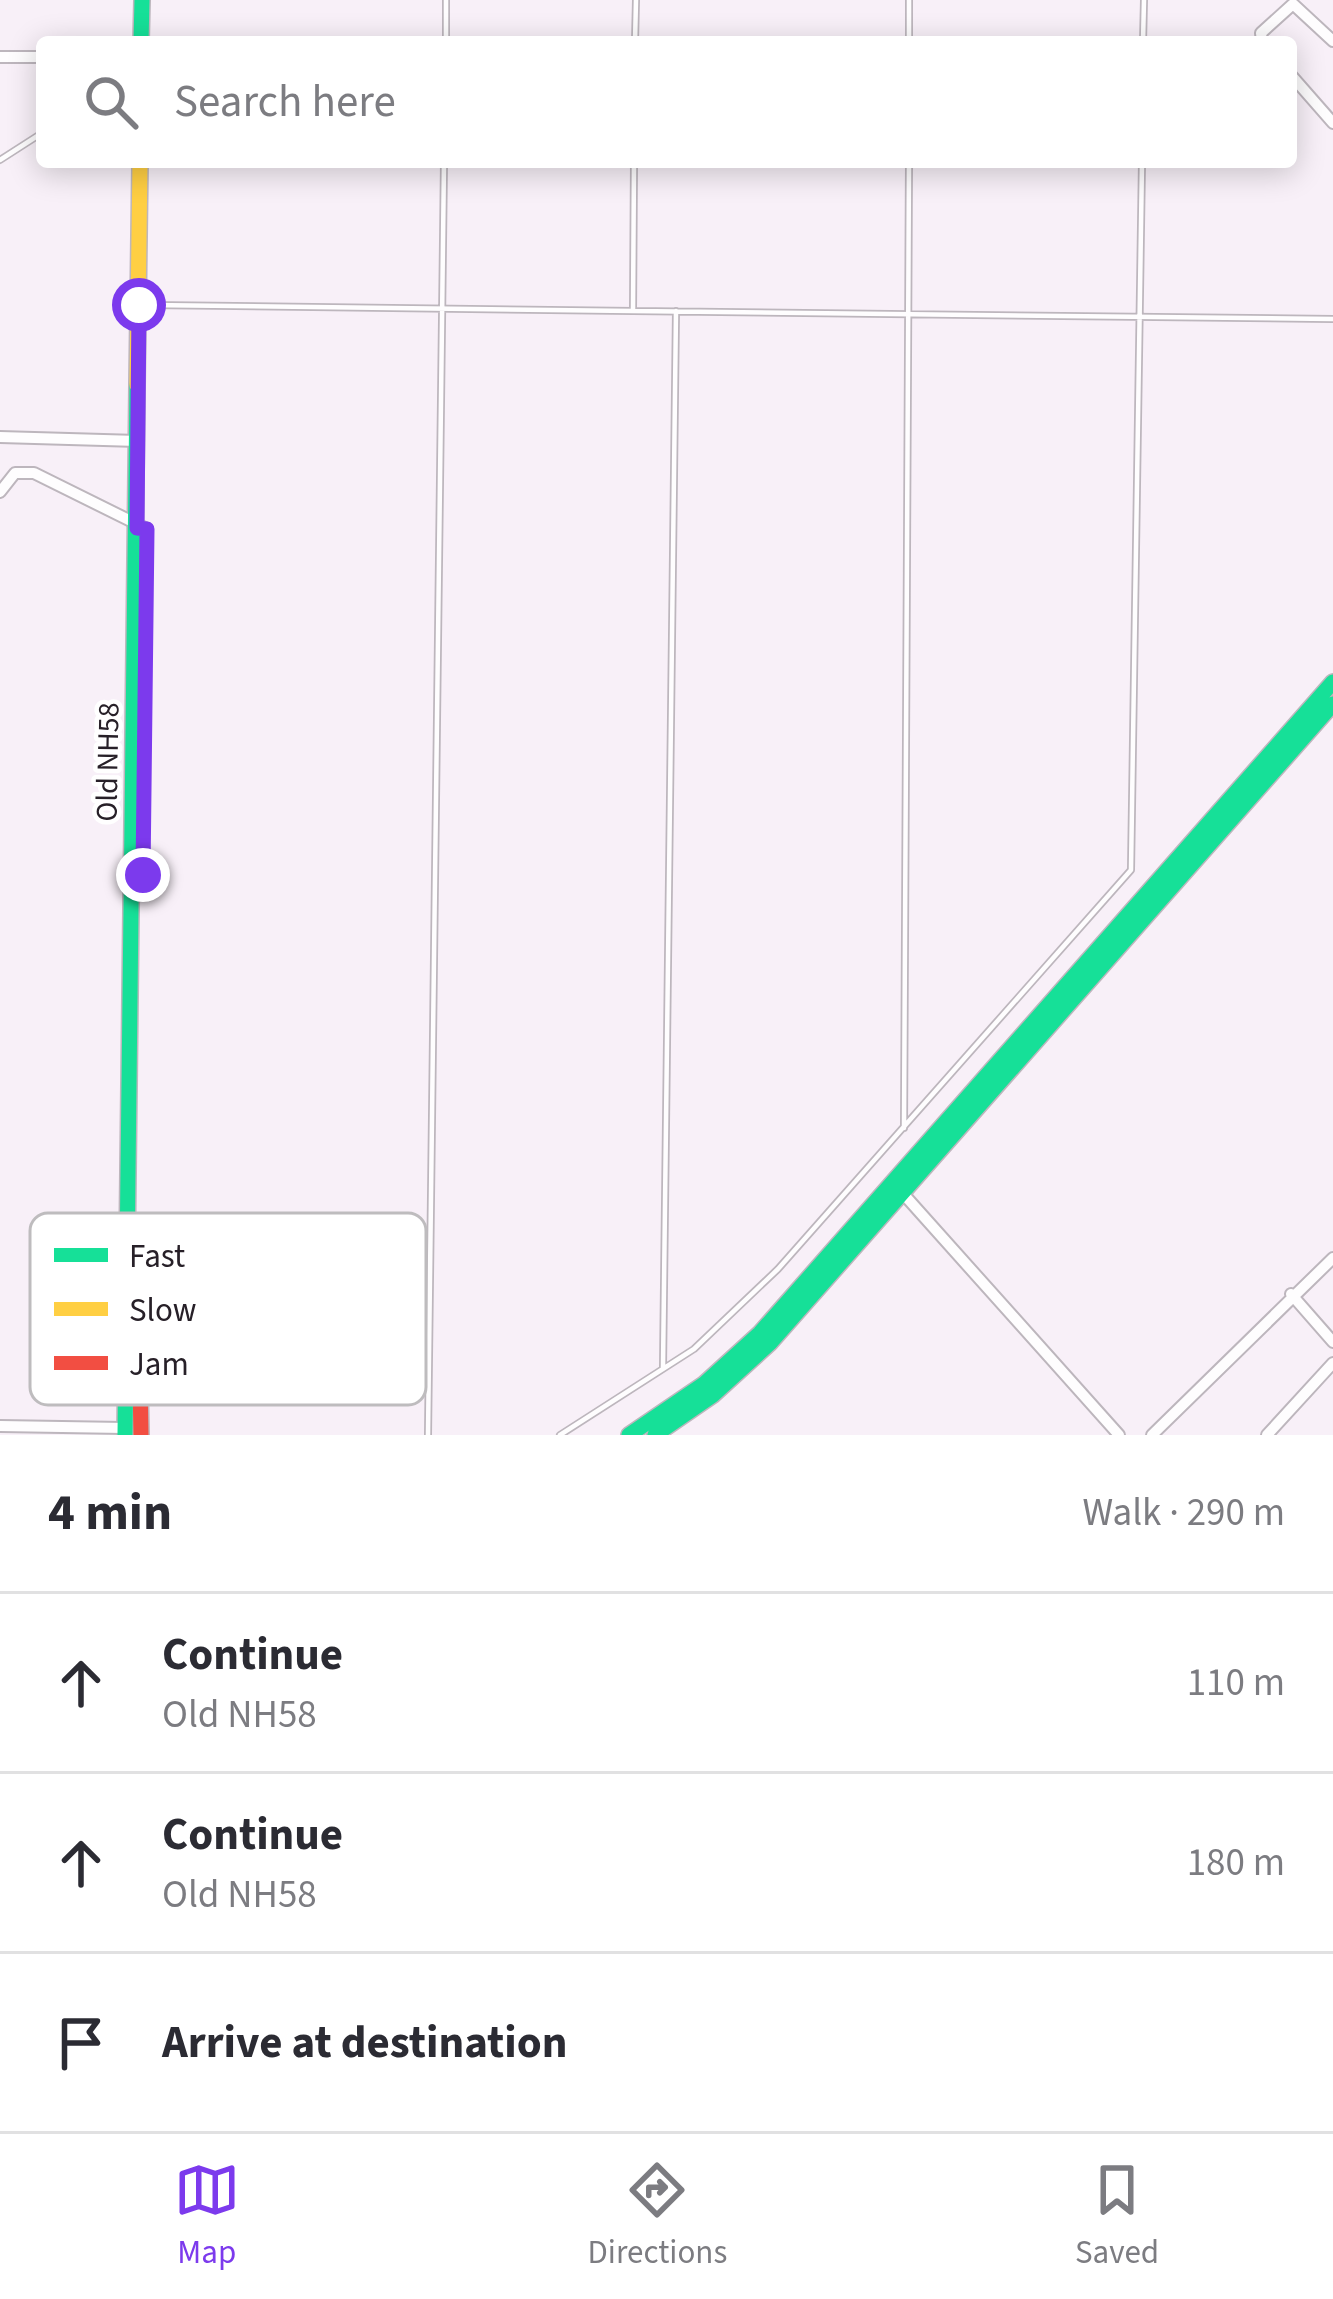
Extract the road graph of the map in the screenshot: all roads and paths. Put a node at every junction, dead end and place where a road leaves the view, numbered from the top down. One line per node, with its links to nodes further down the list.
1 (142, 0): 7 (main road)
2 (152, 0): 8 (main road)
3 (446, 0): 9 (lane)
4 (636, 0): 10 (lane)
5 (909, 0): 11 (lane)
6 (1144, 0): 12 (lane)
7 (141, 36)
8 (151, 36)
9 (446, 36)
10 (635, 36)
11 (909, 36)
12 (1143, 36)
13 (1261, 36): 14 (street)
14 (1333, 41)
15 (0, 57): 16 (street)
16 (36, 57)
17 (1297, 82): 18 (street)
18 (1333, 123)
19 (36, 137): 20 (lane)
20 (0, 160)
21 (140, 168): 35 (main road, Old NH58)
22 (150, 168): 27 (main road, Old NH58)
23 (444, 168): 28 (lane)
24 (634, 168): 29 (lane)
25 (909, 168): 31 (lane)
26 (1142, 168): 32 (lane)
27 (149, 305): 28 (lane); 37 (main road, Old NH58)
28 (442, 309): 29 (lane); 50 (lane)
29 (633, 310): 30 (lane)
30 (676, 311): 31 (lane); 47 (lane)
31 (909, 315): 32 (lane); 40 (lane)
32 (1140, 319): 33 (lane); 40 (lane)
33 (1333, 320)
34 (0, 436): 35 (street)
35 (138, 441): 37 (main road, Old NH58)
36 (0, 492): 37 (street)
37 (142, 528): 42 (main road, Old NH58)
38 (1333, 682): 41 (main road)
39 (1333, 704): 41 (main road)
40 (904, 1128): 47 (lane)
41 (898, 1187): 52 (main road); 53 (main road); 54 (street)
42 (133, 1213)
43 (1333, 1258): 44 (street)
44 (1292, 1294): 45 (street); 55 (street)
45 (1333, 1342)
46 (1333, 1363): 56 (street)
47 (663, 1368): 51 (lane)
48 (0, 1426): 49 (street)
49 (130, 1433)
50 (428, 1435)
51 (560, 1435)
52 (628, 1435)
53 (655, 1435)
54 (1119, 1435)
55 (1152, 1435)
56 (1267, 1435)

